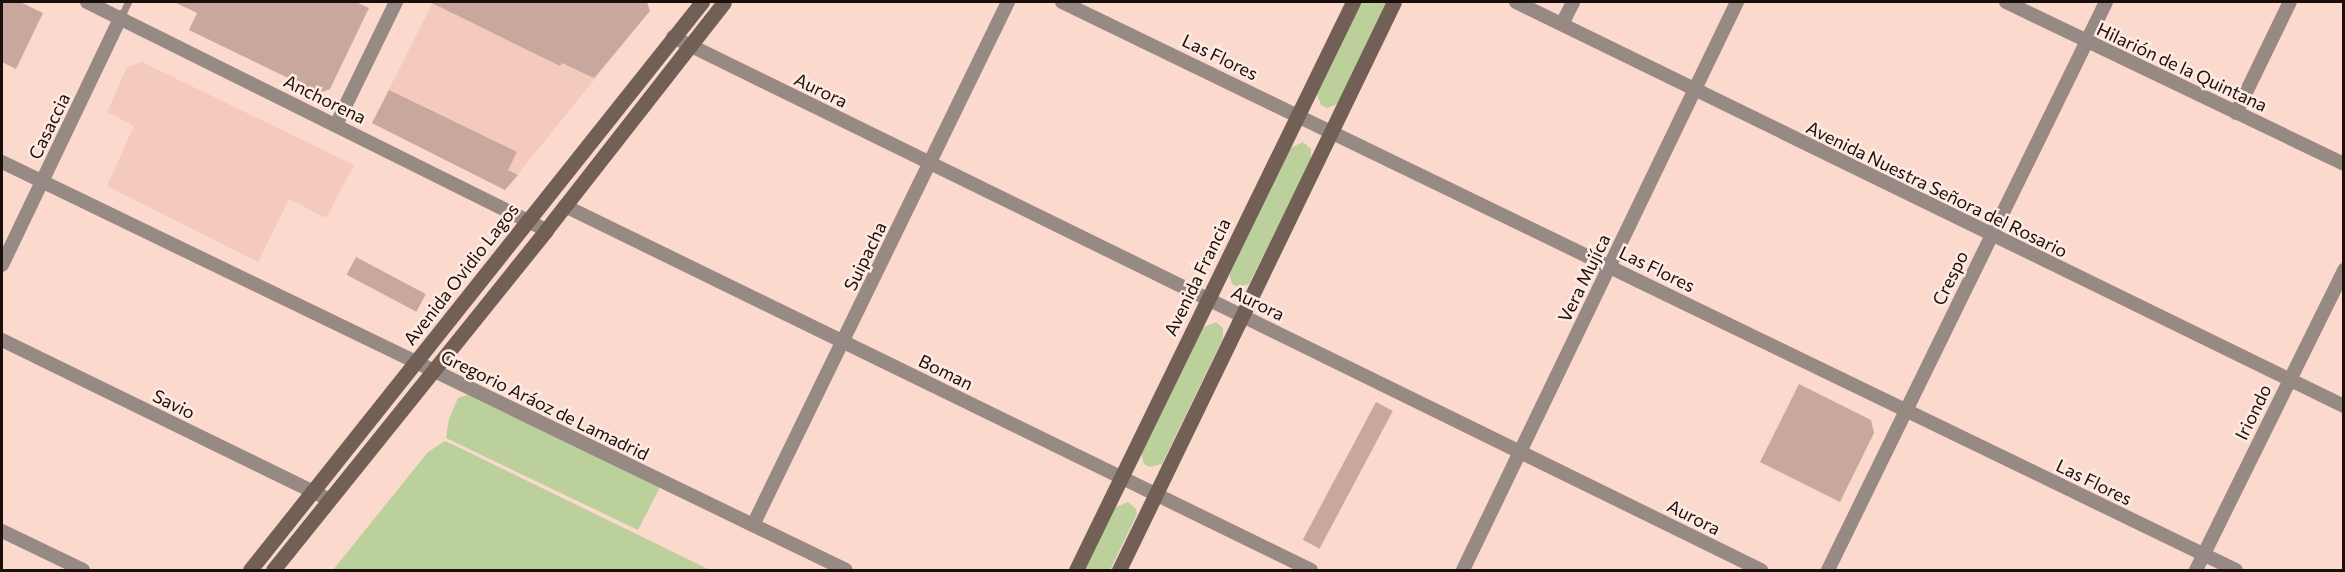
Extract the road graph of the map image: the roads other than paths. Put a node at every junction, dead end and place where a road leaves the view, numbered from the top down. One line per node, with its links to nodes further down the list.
1 (87, 2): 16 (street, Anchorena)
2 (128, 2): 16 (lane, Casaccia)
3 (396, 2): 24 (street)
4 (702, 2): 18 (main road, Avenida Ovidio Lagos)
5 (1008, 2): 27 (street, Suipacha)
6 (1062, 2): 23 (street, Las Flores)
7 (1353, 2): 23 (main road, Avenida Francia)
8 (1394, 2): 25 (main road)
9 (1516, 2): 17 (street, Avenida Nuestra Señora del Rosario)
10 (1573, 2): 17 (street)
11 (1737, 2): 21 (street, Vera Mujíca)
12 (2006, 2): 19 (street, Hilarión de la Quintana)
13 (2106, 2): 19 (street, Crespo)
14 (2290, 2): 22 (street)
15 (719, 3): 20 (main road)
16 (121, 18): 24 (street, Anchorena); 29 (street, Casaccia)
17 (1562, 24): 21 (street, Avenida Nuestra Señora del Rosario)
18 (673, 37): 20 (street, Aurora); 31 (main road, Avenida Ovidio Lagos)
19 (2087, 42): 22 (street, Hilarión de la Quintana); 33 (street, Crespo)
20 (689, 45): 27 (street, Aurora); 30 (main road)
21 (1695, 90): 33 (street, Avenida Nuestra Señora del Rosario); 35 (street, Vera Mujíca)
22 (2236, 112): 28 (street, Hilarión de la Quintana)
23 (1298, 115): 25 (street, Las Flores); 37 (main road, Avenida Francia)
24 (336, 125): 31 (street, Anchorena)
25 (1332, 131): 35 (street, Las Flores); 38 (main road)
26 (2, 162): 29 (street, Gregorio Aráoz de Lamadrid)
27 (930, 164): 37 (street, Aurora); 40 (street, Suipacha)
28 (2343, 164)
29 (42, 182): 34 (street, Casaccia); 41 (street, Gregorio Aráoz de Lamadrid)
30 (565, 206): 32 (main road); 40 (street, Boman)
31 (528, 220): 32 (street, Anchorena); 41 (main road, Avenida Ovidio Lagos)
32 (546, 230): 42 (main road)
33 (1990, 235): 43 (street, Avenida Nuestra Señora del Rosario); 45 (street, Crespo)
34 (2, 265)
35 (1610, 266): 45 (street, Las Flores); 46 (street, Vera Mujíca)
36 (2343, 270): 43 (street, Iriondo)
37 (1208, 299): 38 (street, Aurora); 47 (main road, Avenida Francia)
38 (1242, 315): 46 (street, Aurora); 49 (main road)
39 (2, 340): 48 (street, Savio)
40 (843, 342): 47 (street, Boman); 51 (street, Suipacha)
41 (416, 362): 42 (street, Gregorio Aráoz de Lamadrid); 48 (main road, Avenida Ovidio Lagos)
42 (433, 371): 50 (main road); 51 (street, Gregorio Aráoz de Lamadrid)
43 (2288, 379): 44 (street, Avenida Nuestra Señora del Rosario); 53 (street, Iriondo)
44 (2343, 406)
45 (1905, 411): 53 (street, Las Flores); 63 (street, Crespo)
46 (1521, 450): 61 (street, Vera Mujíca); 62 (street, Aurora)
47 (1122, 478): 49 (street, Boman); 58 (main road, Avenida Francia)
48 (313, 492): 50 (street, Savio); 55 (main road, Avenida Ovidio Lagos)
49 (1156, 494): 59 (main road); 60 (street, Boman)
50 (330, 500): 56 (main road)
51 (753, 525): 57 (street, Gregorio Aráoz de Lamadrid)
52 (2, 531): 54 (street)
53 (2204, 555): 64 (street, Iriondo); 65 (street, Las Flores)
54 (83, 570)
55 (250, 570)
56 (273, 570)
57 (846, 570)
58 (1076, 570)
59 (1119, 570)
60 (1311, 570)
61 (1463, 570)
62 (1761, 570)
63 (1828, 570)
64 (2196, 570)
65 (2236, 570)

